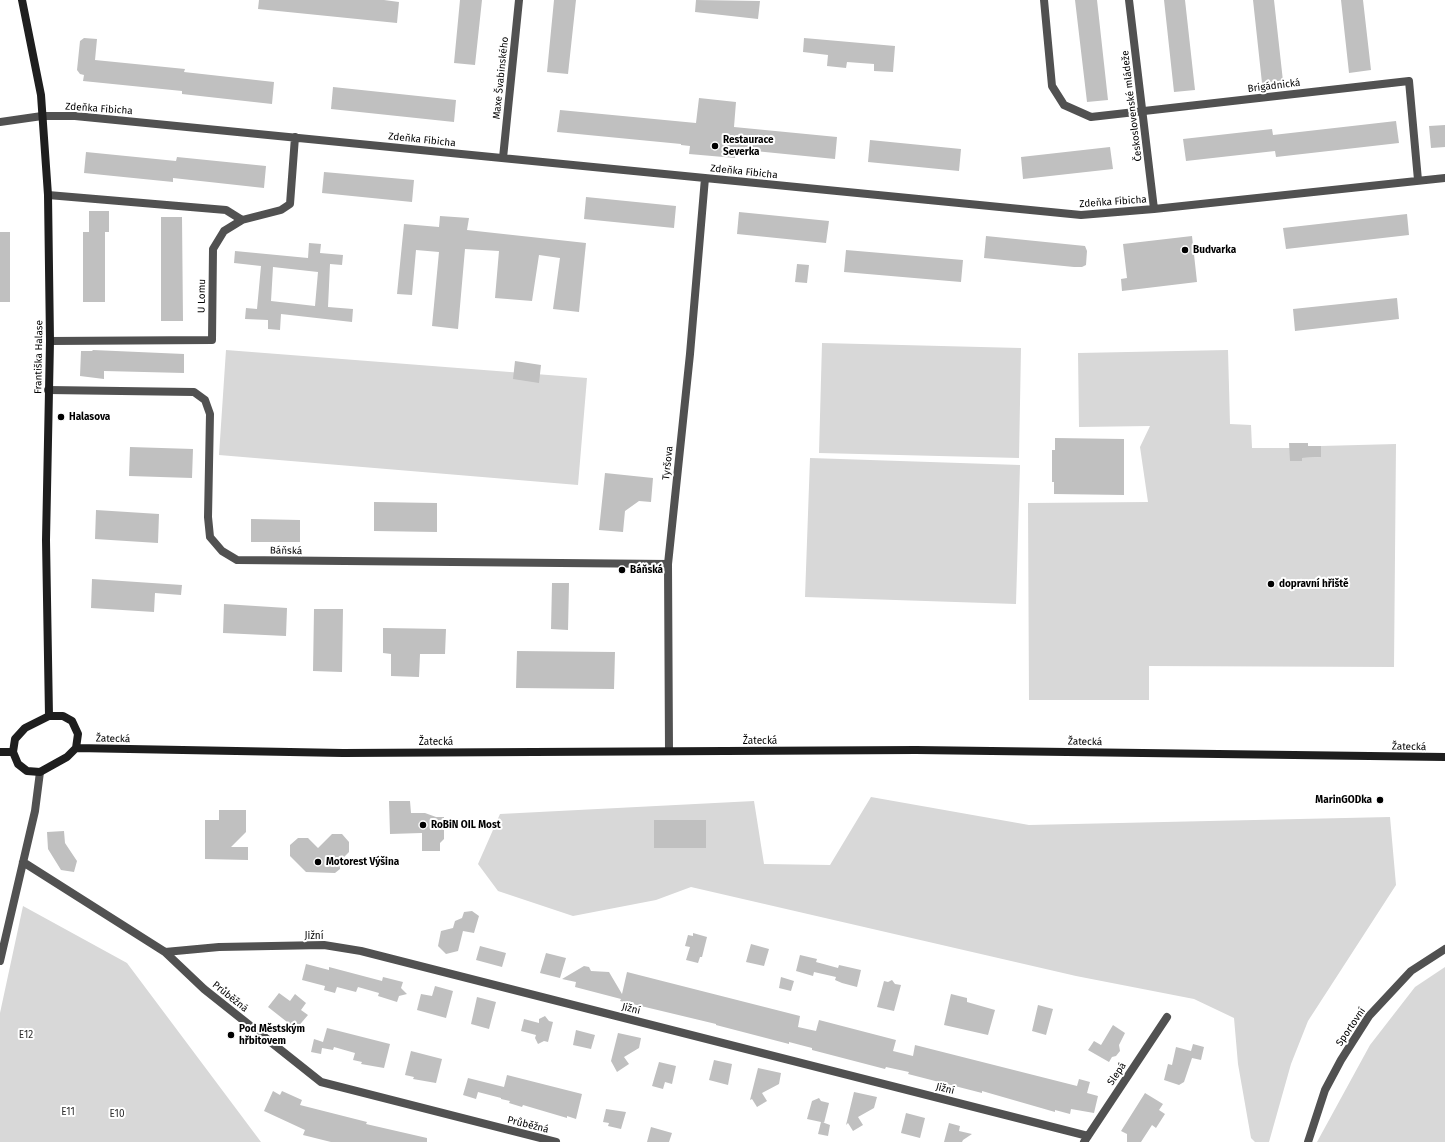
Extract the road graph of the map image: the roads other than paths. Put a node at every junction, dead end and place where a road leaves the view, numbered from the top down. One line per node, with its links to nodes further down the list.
1 (22, 0): 6 (street, Františka Halase)
2 (519, 0): 9 (street, Maxe Švabinského)
3 (1044, 0): 5 (street, Brigádnická)
4 (1130, 0): 5 (street, Československé mládeže)
5 (1142, 111): 12 (street, Brigádnická); 14 (street, Československé mládeže)
6 (42, 116): 7 (street, Zdeňka Fibicha); 8 (street, Zdeňka Fibicha); 13 (street, Františka Halase)
7 (0, 122)
8 (295, 137): 9 (street, Zdeňka Fibicha); 15 (street, U Lomu)
9 (503, 158): 10 (street, Zdeňka Fibicha)
10 (705, 178): 14 (street, Zdeňka Fibicha); 18 (street, Tyršova)
11 (1445, 178): 12 (street, Zdeňka Fibicha)
12 (1418, 180): 14 (street, Zdeňka Fibicha)
13 (48, 195): 15 (street); 16 (street, Františka Halase)
14 (1154, 209)
15 (242, 220): 16 (street, U Lomu)
16 (50, 341): 17 (street, Františka Halase)
17 (48, 390): 18 (street, Báňská); 19 (street, Františka Halase)
18 (668, 564): 21 (street, Tyršova)
19 (50, 716): 20 (street); 23 (street)
20 (76, 748): 21 (street, Žatecká); 25 (street)
21 (669, 751): 24 (street, Žatecká)
22 (0, 752): 23 (street)
23 (13, 752): 25 (street)
24 (1445, 757)
25 (40, 772): 26 (street)
26 (23, 862): 28 (street, Průběžná); 29 (street)
27 (1445, 949): 33 (street, Sportovní)
28 (165, 952): 31 (street, Jižní); 32 (street, Průběžná)
29 (0, 961)
30 (1167, 1017): 31 (street, Slepá)
31 (1086, 1139)
32 (556, 1142)
33 (1308, 1142)

